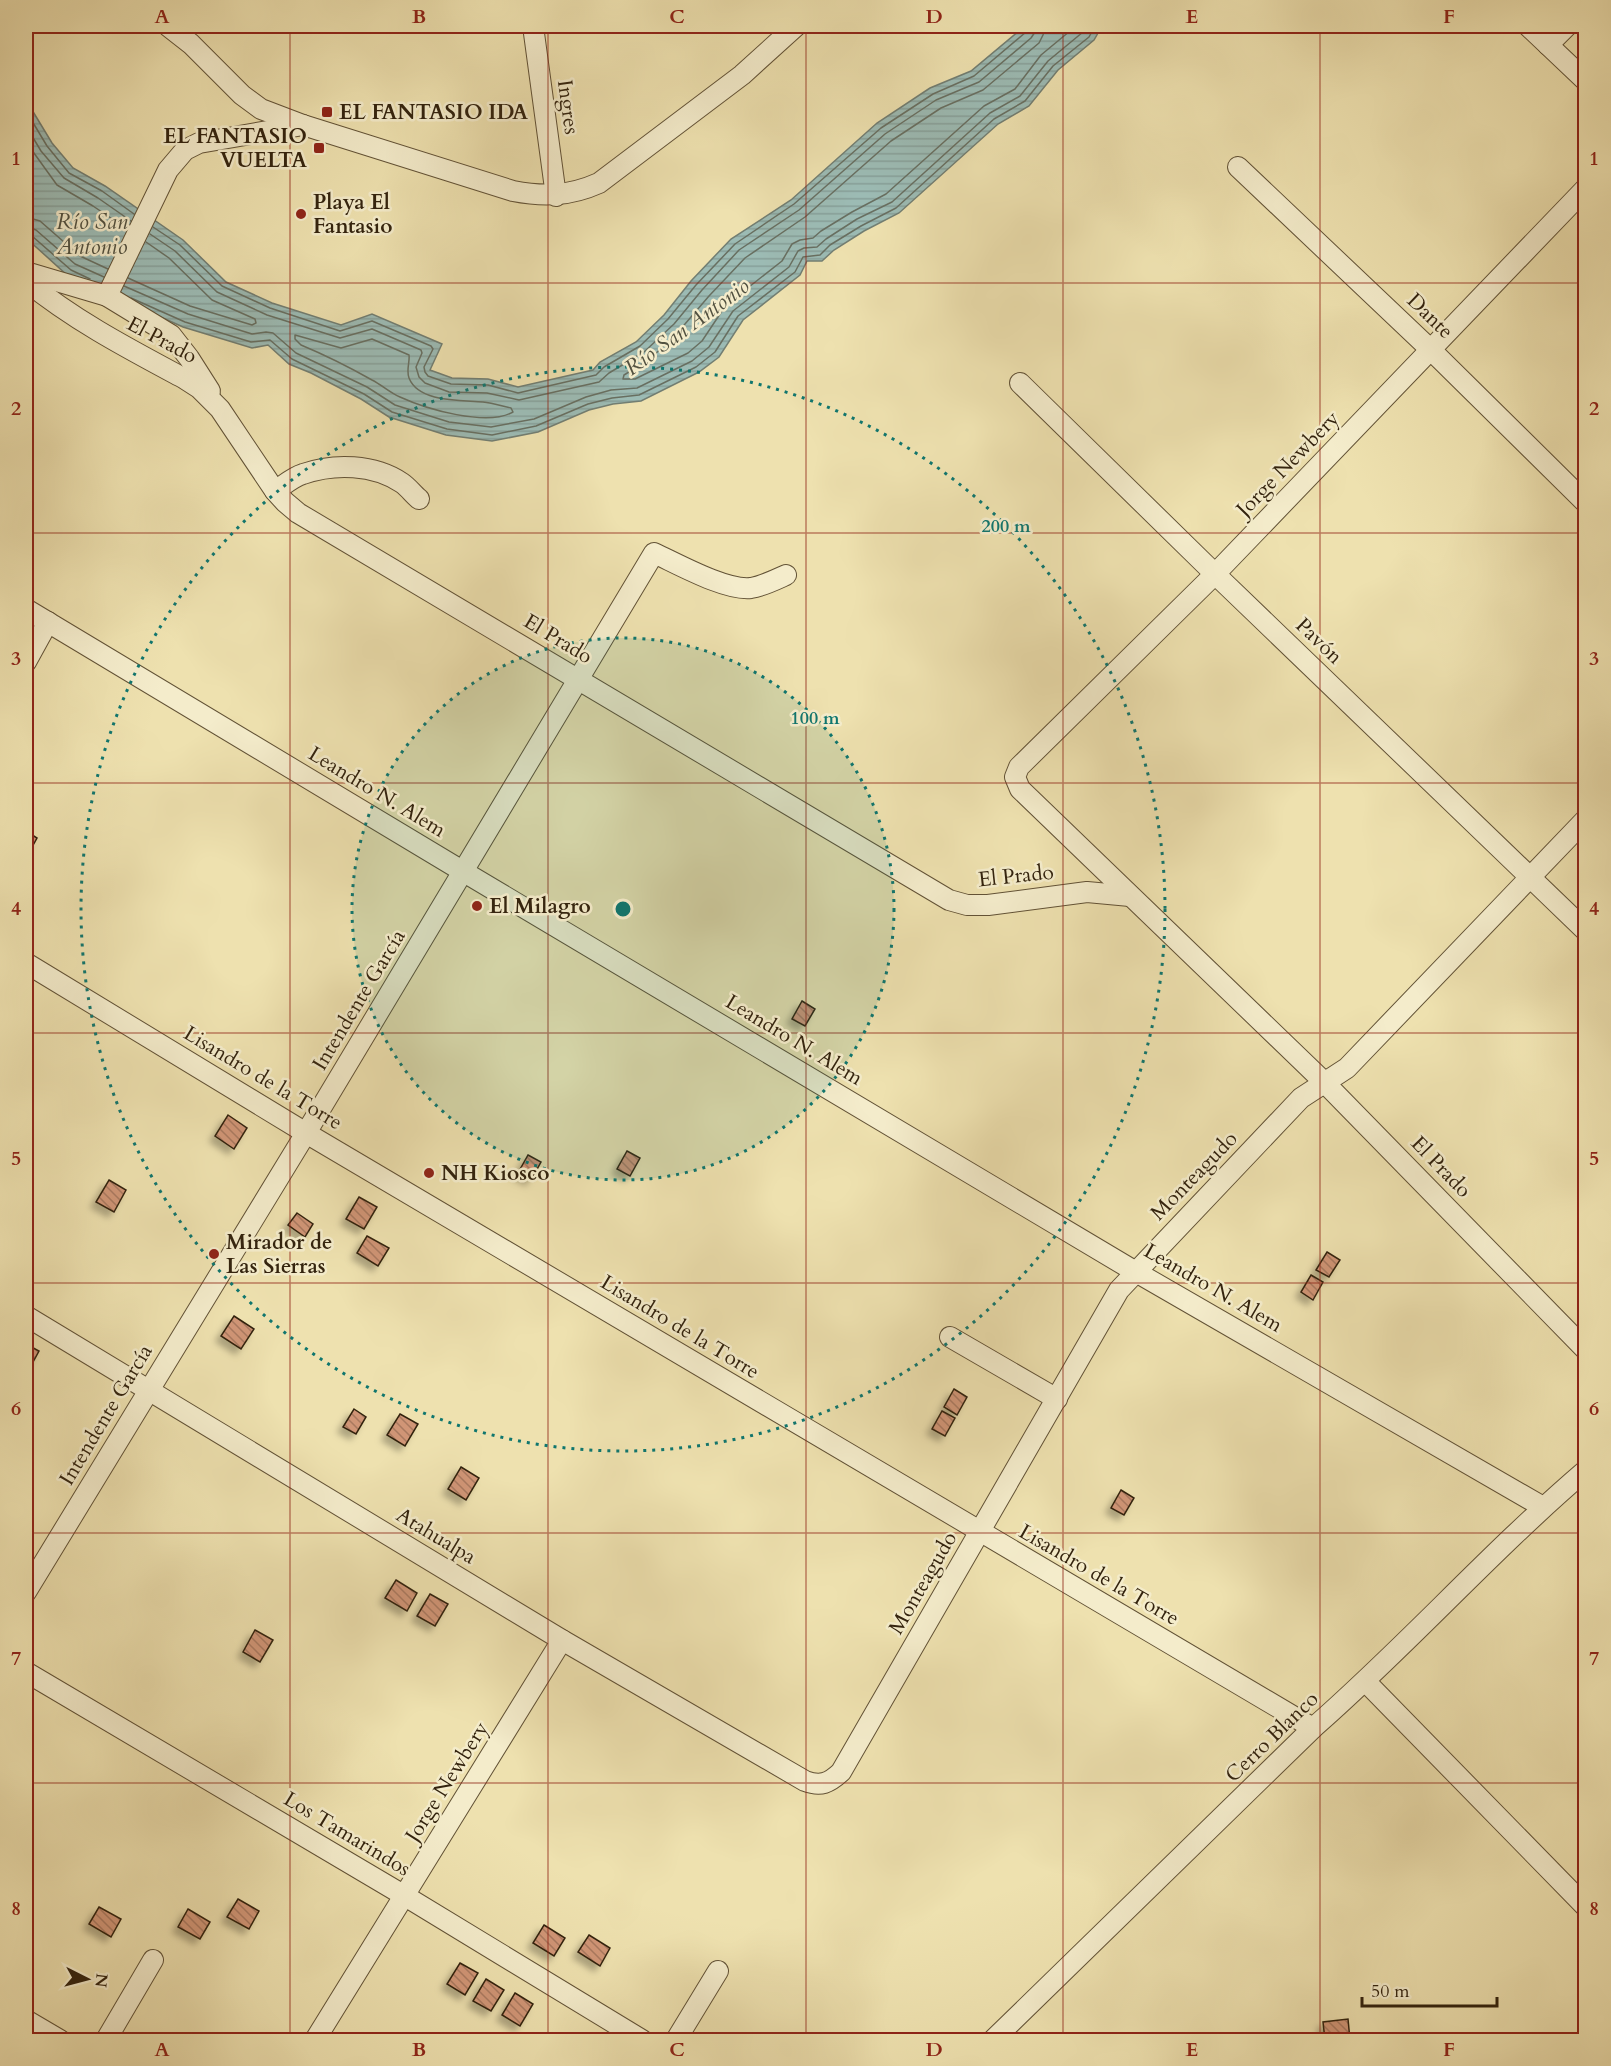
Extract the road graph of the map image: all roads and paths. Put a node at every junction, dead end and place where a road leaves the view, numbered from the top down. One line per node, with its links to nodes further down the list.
1 (168, 26): 7 (street)
2 (177, 26): 7 (street)
3 (533, 26): 13 (street, Ingres)
4 (796, 26): 13 (street)
5 (1528, 26): 8 (street)
6 (1567, 26): 8 (street)
7 (191, 44): 10 (street)
8 (1548, 45): 9 (street)
9 (1586, 81)
10 (303, 124): 13 (street); 16 (street)
11 (1239, 167): 17 (street, Dante)
12 (1586, 188): 17 (street, Jorge Newbery)
13 (556, 196)
14 (26, 272): 16 (street)
15 (26, 281): 19 (street, El Prado)
16 (107, 296): 19 (street)
17 (1431, 350): 22 (street, Dante); 23 (street, Jorge Newbery)
18 (1020, 383): 23 (street, Pavón)
19 (220, 409): 20 (street, El Prado)
20 (275, 491): 21 (street); 28 (street, El Prado)
21 (419, 499)
22 (1586, 503)
23 (1215, 574): 29 (street, Jorge Newbery); 33 (street, Pavón)
24 (786, 575): 28 (street, Intendente García)
25 (26, 609): 26 (street, Leandro N. Alem)
26 (48, 622): 27 (street); 32 (street, Leandro N. Alem)
27 (26, 662)
28 (579, 679): 32 (street, Intendente García); 34 (street, El Prado)
29 (1018, 767): 31 (street, El Prado)
30 (1586, 819): 33 (street, Monteagudo)
31 (1100, 867): 34 (street); 35 (street, El Prado)
32 (464, 872): 39 (street, Intendente García); 40 (street, Leandro N. Alem)
33 (1529, 877): 36 (street, Pavón); 38 (street, Monteagudo)
34 (1087, 892): 35 (street, El Prado)
35 (1130, 896): 38 (street, El Prado)
36 (1586, 931)
37 (26, 963): 39 (street, Lisandro de la Torre)
38 (1324, 1082): 40 (street, Monteagudo); 43 (street, El Prado)
39 (306, 1133): 44 (street, Intendente García); 48 (street, Lisandro de la Torre)
40 (1136, 1272): 45 (street, Monteagudo); 47 (street, Leandro N. Alem)
41 (26, 1316): 44 (street, Atahualpa)
42 (950, 1337): 45 (street)
43 (1586, 1350)
44 (148, 1390): 49 (street, Intendente García); 50 (street, Atahualpa)
45 (1057, 1399): 48 (street, Monteagudo)
46 (1585, 1471): 47 (street, Cerro Blanco)
47 (1543, 1506): 52 (street, Cerro Blanco)
48 (980, 1533): 53 (street, Lisandro de la Torre); 54 (street, Monteagudo)
49 (26, 1592)
50 (562, 1640): 54 (street, Atahualpa); 55 (street, Jorge Newbery)
51 (26, 1672): 55 (street, Los Tamarindos)
52 (1366, 1682): 53 (street, Cerro Blanco); 56 (street)
53 (1313, 1728): 65 (street, Cerro Blanco)
54 (825, 1784)
55 (405, 1896): 62 (street, Jorge Newbery); 63 (street, Los Tamarindos)
56 (1586, 1907)
57 (153, 1960): 61 (street)
58 (718, 1971): 64 (street)
59 (26, 2020): 60 (street)
60 (60, 2040)
61 (106, 2040)
62 (315, 2040)
63 (642, 2040)
64 (676, 2040)
65 (993, 2040)

